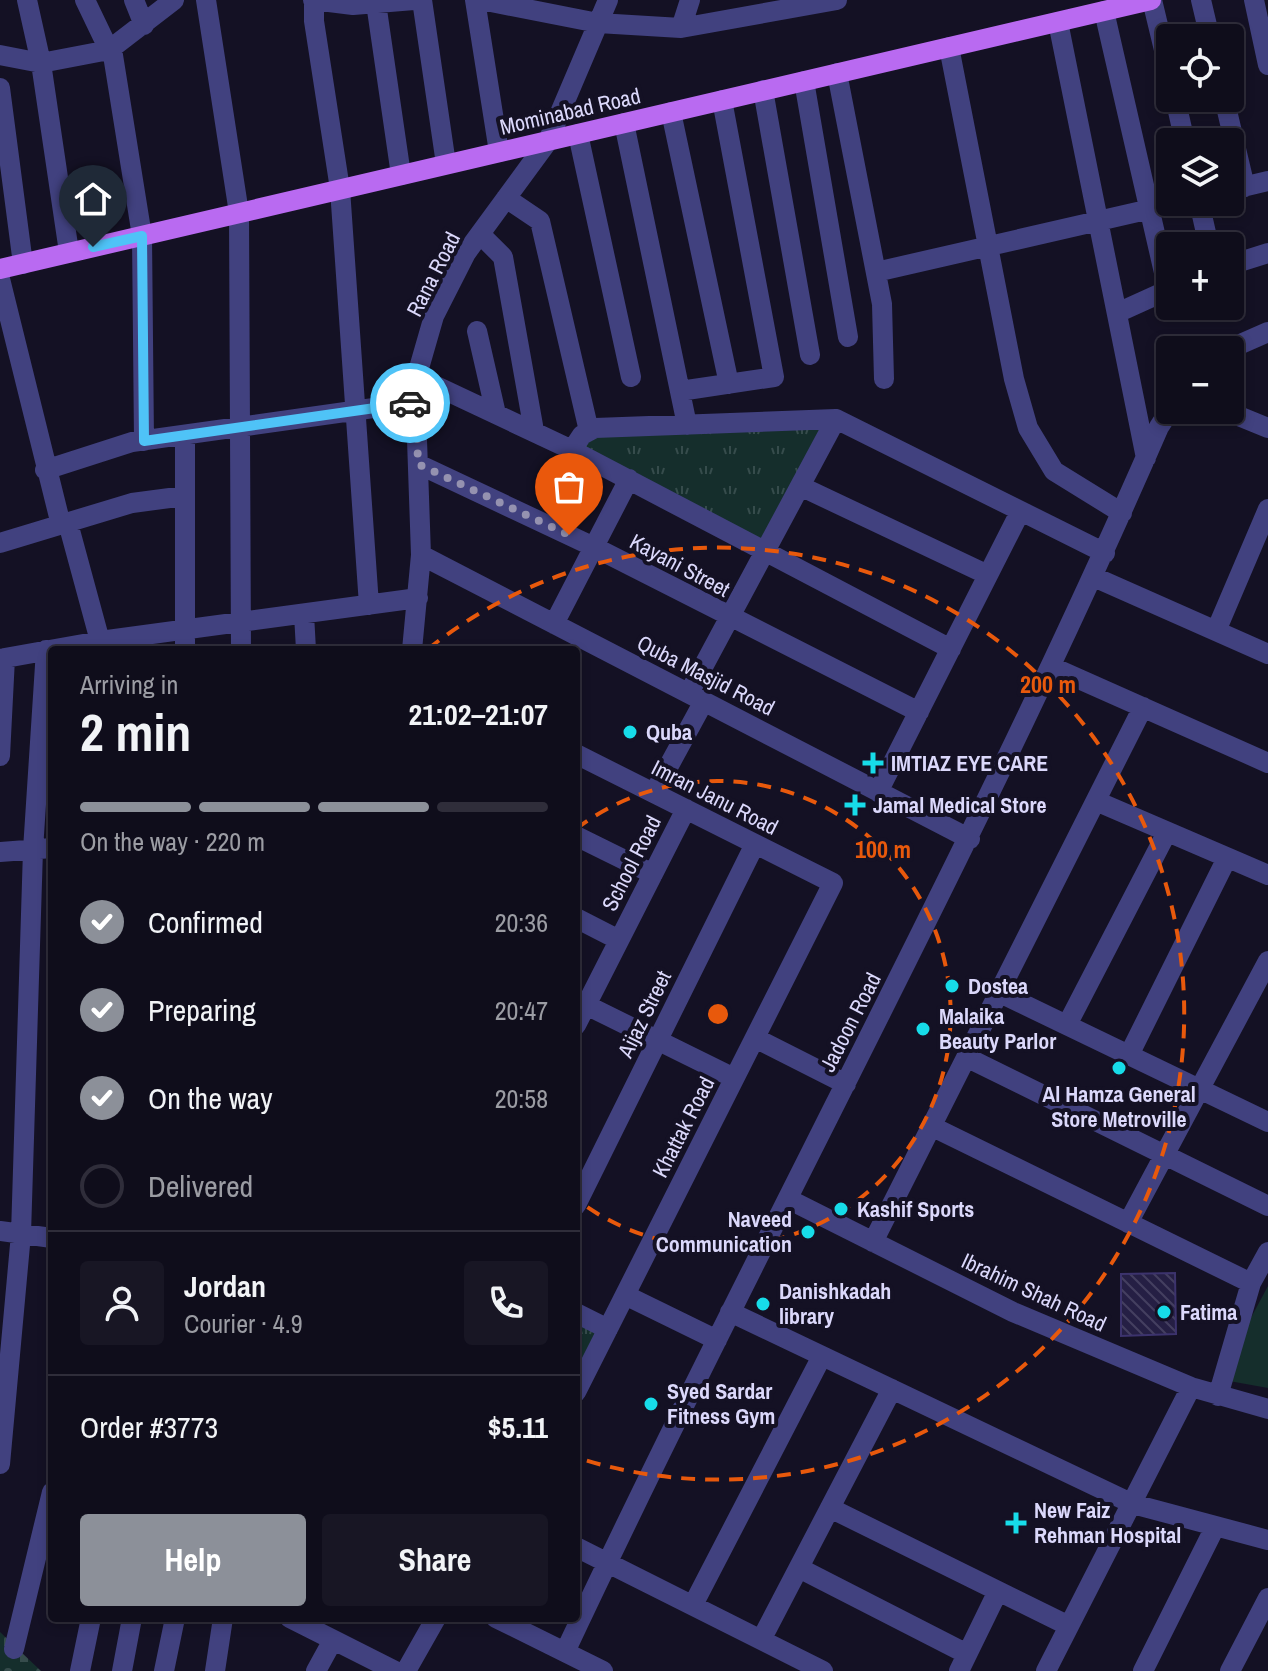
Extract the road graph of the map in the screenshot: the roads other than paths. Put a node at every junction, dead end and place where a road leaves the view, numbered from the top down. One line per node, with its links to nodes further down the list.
1 (27, 0): 29 (street)
2 (85, 0): 27 (street)
3 (134, 0): 24 (street)
4 (206, 0): 49 (street)
5 (414, 0): 15 (street)
6 (422, 0): 41 (street)
7 (478, 0): 21 (street); 40 (street)
8 (608, 0): 21 (street, Rana Road)
9 (690, 0): 25 (street)
10 (836, 0): 17 (street)
11 (1152, 0): 19 (main road, Mominabad Road); 22 (street)
12 (1201, 0): 23 (street)
13 (1254, 0): 30 (street)
14 (322, 1): 15 (street); 45 (street)
15 (383, 2): 42 (street)
16 (168, 3): 24 (street)
17 (787, 5): 18 (street)
18 (738, 9): 25 (street)
19 (1104, 11): 20 (main road, Mominabad Road); 48 (street)
20 (1058, 22): 26 (main road, Mominabad Road); 50 (street)
21 (598, 23): 25 (street); 39 (street, Rana Road)
22 (1158, 24)
23 (1207, 24)
24 (144, 25): 27 (street)
25 (681, 28)
26 (949, 47): 31 (main road, Mominabad Road); 54 (street)
27 (111, 50): 29 (street); 53 (street)
28 (0, 55): 29 (street)
29 (41, 63): 55 (street)
30 (1268, 65)
31 (837, 73): 32 (main road, Mominabad Road); 60 (street)
32 (804, 81): 34 (main road, Mominabad Road); 66 (street)
33 (0, 88): 58 (street)
34 (763, 90): 35 (main road, Mominabad Road); 68 (street)
35 (722, 100): 36 (main road, Mominabad Road); 72 (street)
36 (671, 112): 37 (main road, Mominabad Road); 72 (street)
37 (624, 123): 38 (main road, Mominabad Road); 73 (street)
38 (578, 134): 39 (main road, Mominabad Road); 70 (street)
39 (548, 141): 40 (main road, Mominabad Road); 46 (street, Rana Road)
40 (499, 152): 41 (main road, Mominabad Road)
41 (446, 164): 42 (main road, Mominabad Road)
42 (401, 175): 45 (main road, Mominabad Road)
43 (1268, 181): 44 (street)
44 (1244, 187)
45 (340, 189): 49 (main road, Mominabad Road); 75 (street)
46 (506, 198): 52 (street, Rana Road); 84 (street)
47 (1156, 207): 48 (street)
48 (1151, 208): 50 (street); 51 (street)
49 (239, 213): 53 (main road, Mominabad Road); 80 (street)
50 (1099, 220): 54 (street); 63 (street)
51 (1156, 232)
52 (480, 234): 69 (street, Rana Road); 83 (street)
53 (142, 236): 55 (main road, Mominabad Road); 86 (street)
54 (988, 246): 60 (street); 96 (street)
55 (69, 252): 58 (main road, Mominabad Road)
56 (1268, 253): 57 (street)
57 (1244, 261)
58 (23, 264): 59 (main road, Mominabad Road)
59 (0, 269)
60 (876, 272): 71 (street)
61 (0, 279): 90 (street)
62 (1156, 296): 63 (street)
63 (1117, 313): 88 (street)
64 (477, 331): 76 (street)
65 (1266, 334): 67 (street)
66 (848, 337)
67 (1244, 343)
68 (810, 355)
69 (417, 377): 74 (street, Rana Road); 76 (street)
70 (631, 377)
71 (884, 379)
72 (729, 384): 73 (street)
73 (680, 391): 81 (street)
74 (416, 402): 75 (street); 89 (street, Rana Road)
75 (355, 410): 80 (street); 106 (street)
76 (496, 414): 83 (street)
77 (1244, 418): 82 (street)
78 (836, 419): 81 (street); 92 (street); 95 (street)
79 (1163, 424): 88 (street, Jadoon Road)
80 (240, 425): 85 (street); 109 (street)
81 (687, 425): 84 (street)
82 (1268, 428)
83 (534, 431): 87 (street)
84 (589, 431): 87 (street)
85 (185, 435): 86 (street); 93 (street)
86 (144, 441): 90 (street)
87 (572, 450): 91 (street)
88 (1146, 458): 96 (street, Jadoon Road)
89 (418, 464): 99 (street, Kayani Street); 102 (street, Rana Road)
90 (45, 470): 97 (street)
91 (629, 479): 99 (street); 100 (street)
92 (800, 486): 100 (street); 103 (street)
93 (185, 496): 97 (street); 112 (street)
94 (1268, 509): 111 (street)
95 (1020, 512): 101 (street); 103 (street)
96 (1122, 513): 101 (street, Jadoon Road)
97 (65, 524): 98 (street); 114 (street)
98 (0, 543)
99 (594, 547): 108 (street, Kayani Street); 110 (street)
100 (765, 551): 108 (street); 118 (street)
101 (1105, 553): 104 (street, Jadoon Road)
102 (421, 555): 105 (street, Rana Road); 110 (street, Quba Masjid Road)
103 (988, 575): 118 (street)
104 (1094, 577): 111 (street); 122 (street, Jadoon Road)
105 (418, 598): 106 (street); 117 (street, Rana Road)
106 (369, 605): 107 (street)
107 (304, 614): 109 (street); 116 (street)
108 (729, 618): 123 (street); 125 (street, Kayani Street)
109 (242, 622): 112 (street); 115 (street)
110 (554, 624): 123 (street, Quba Masjid Road)
111 (1216, 631): 120 (street)
112 (185, 640): 113 (street)
113 (150, 642): 114 (street)
114 (102, 644)
115 (241, 646)
116 (306, 646)
117 (412, 646)
118 (951, 649): 125 (street)
119 (46, 650): 121 (street); 137 (street)
120 (1268, 654)
121 (2, 658): 126 (street)
122 (1052, 667): 124 (street); 135 (street, Jadoon Road)
123 (696, 697): 129 (street, Quba Masjid Road); 130 (street)
124 (1143, 707): 128 (street); 131 (street)
125 (919, 712): 129 (street)
126 (0, 756)
127 (580, 756): 130 (street, Imran Janu Road)
128 (1268, 763)
129 (878, 792): 135 (street, Quba Masjid Road)
130 (654, 793): 132 (street, Imran Janu Road)
131 (1096, 801): 133 (street); 146 (street)
132 (686, 809): 136 (street, Imran Janu Road); 140 (street, School Road)
133 (1167, 832): 139 (street); 148 (street)
134 (580, 838): 140 (street)
135 (970, 839): 154 (street, Jadoon Road)
136 (755, 844): 142 (street, Imran Janu Road); 150 (street, Aijaz Street)
137 (42, 849): 138 (street); 163 (street)
138 (0, 852)
139 (1227, 858): 141 (street); 151 (street)
140 (653, 874): 144 (street, School Road)
141 (1268, 875)
142 (833, 883): 149 (street, Khattak Road)
143 (580, 920): 144 (street)
144 (619, 940): 147 (street, School Road)
145 (1268, 961): 155 (street)
146 (1000, 993): 148 (street); 152 (street)
147 (581, 1002): 150 (street)
148 (1067, 1025): 151 (street)
149 (755, 1038): 153 (street, Khattak Road); 154 (street)
150 (658, 1040): 153 (street); 159 (street, Aijaz Street)
151 (1129, 1055): 155 (street)
152 (968, 1058): 157 (street); 158 (street)
153 (734, 1078): 168 (street, Khattak Road)
154 (846, 1084): 160 (street, Jadoon Road)
155 (1200, 1090): 156 (street); 158 (street)
156 (1268, 1122)
157 (933, 1127): 162 (street); 165 (street)
158 (1166, 1156): 161 (street); 162 (street)
159 (580, 1197)
160 (788, 1199): 165 (street, Ibrahim Shah Road); 169 (street, Jadoon Road)
161 (1268, 1206)
162 (1128, 1223): 167 (street)
163 (10, 1233): 164 (street); 179 (street)
164 (48, 1238)
165 (873, 1242): 175 (street, Ibrahim Shah Road)
166 (1268, 1252): 167 (street)
167 (1251, 1283): 177 (street)
168 (625, 1295): 171 (street, Khattak Road); 172 (street)
169 (730, 1312): 172 (street, Jadoon Road); 173 (street)
170 (580, 1315): 171 (street)
171 (608, 1329): 174 (street, Khattak Road)
172 (717, 1340): 186 (street, Jadoon Road)
173 (822, 1356): 176 (street); 190 (street)
174 (580, 1384)
175 (1191, 1387): 177 (street, Ibrahim Shah Road); 180 (street)
176 (892, 1389): 180 (street); 181 (street)
177 (1218, 1396): 178 (street, Ibrahim Shah Road)
178 (1268, 1409)
179 (0, 1464)
180 (1133, 1504): 183 (street); 200 (street)
181 (830, 1508): 187 (street); 188 (street)
182 (48, 1509): 203 (street)
183 (1215, 1527): 184 (street); 216 (street)
184 (1268, 1540)
185 (580, 1549): 186 (street)
186 (607, 1562): 190 (street); 191 (street, Jadoon Road)
187 (799, 1568): 202 (street); 205 (street)
188 (998, 1591): 200 (street); 205 (street)
189 (1268, 1598): 217 (street)
190 (693, 1605): 202 (street)
191 (580, 1620)
192 (90, 1622): 206 (street)
193 (131, 1622): 207 (street)
194 (174, 1622): 208 (street)
195 (222, 1622): 209 (street)
196 (298, 1622): 201 (street)
197 (434, 1622): 212 (street)
198 (504, 1622): 204 (street)
199 (579, 1622): 204 (street, Jadoon Road)
200 (1069, 1626): 215 (street)
201 (333, 1640): 210 (street); 211 (street)
202 (761, 1640): 214 (street)
203 (14, 1649)
204 (565, 1652): 213 (street)
205 (963, 1663)
206 (80, 1671)
207 (122, 1671)
208 (164, 1671)
209 (215, 1671)
210 (316, 1671)
211 (395, 1671)
212 (406, 1671)
213 (603, 1671)
214 (823, 1671)
215 (1046, 1671)
216 (1143, 1671)
217 (1230, 1671)

